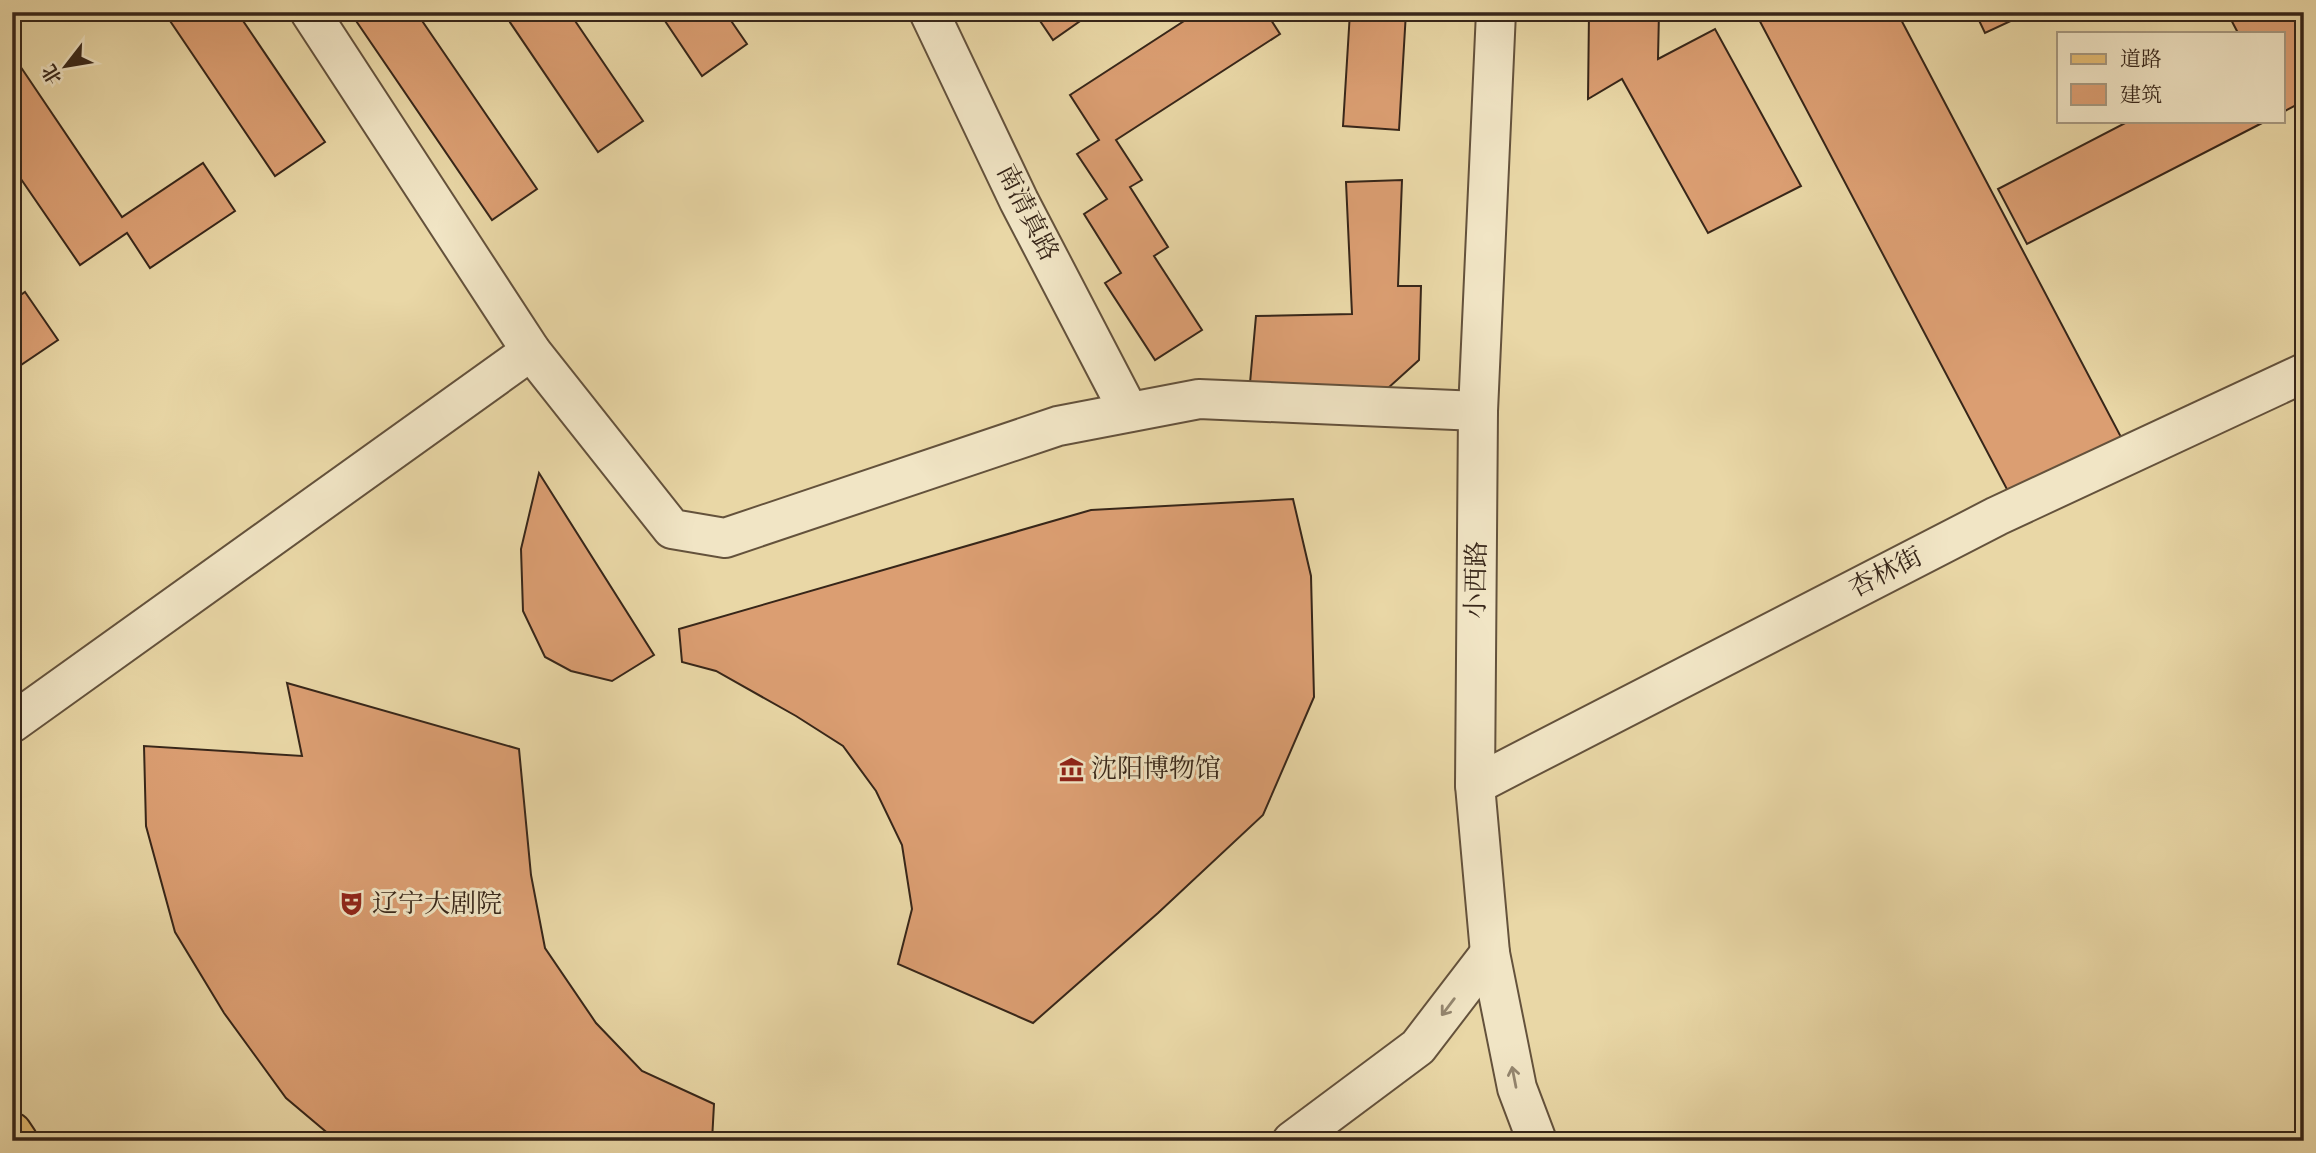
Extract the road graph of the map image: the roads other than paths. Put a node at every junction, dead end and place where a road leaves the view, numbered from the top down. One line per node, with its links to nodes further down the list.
1 (310, 12): 4 (street)
2 (929, 12): 7 (street, 南清真路)
3 (1496, 12): 6 (street, 小西路)
4 (531, 351): 7 (street); 8 (street)
5 (2304, 373): 9 (street, 杏林街)
6 (1478, 411): 7 (street); 9 (street, 小西路)
7 (1129, 412)
8 (12, 723)
9 (1475, 785): 10 (street, 小西路)
10 (1490, 953): 13 (street, one-way to 13); 14 (street, 小西路, one-way to 10)
11 (12, 1132): 12 (main road)
12 (18, 1141)
13 (1292, 1141)
14 (1537, 1141)

